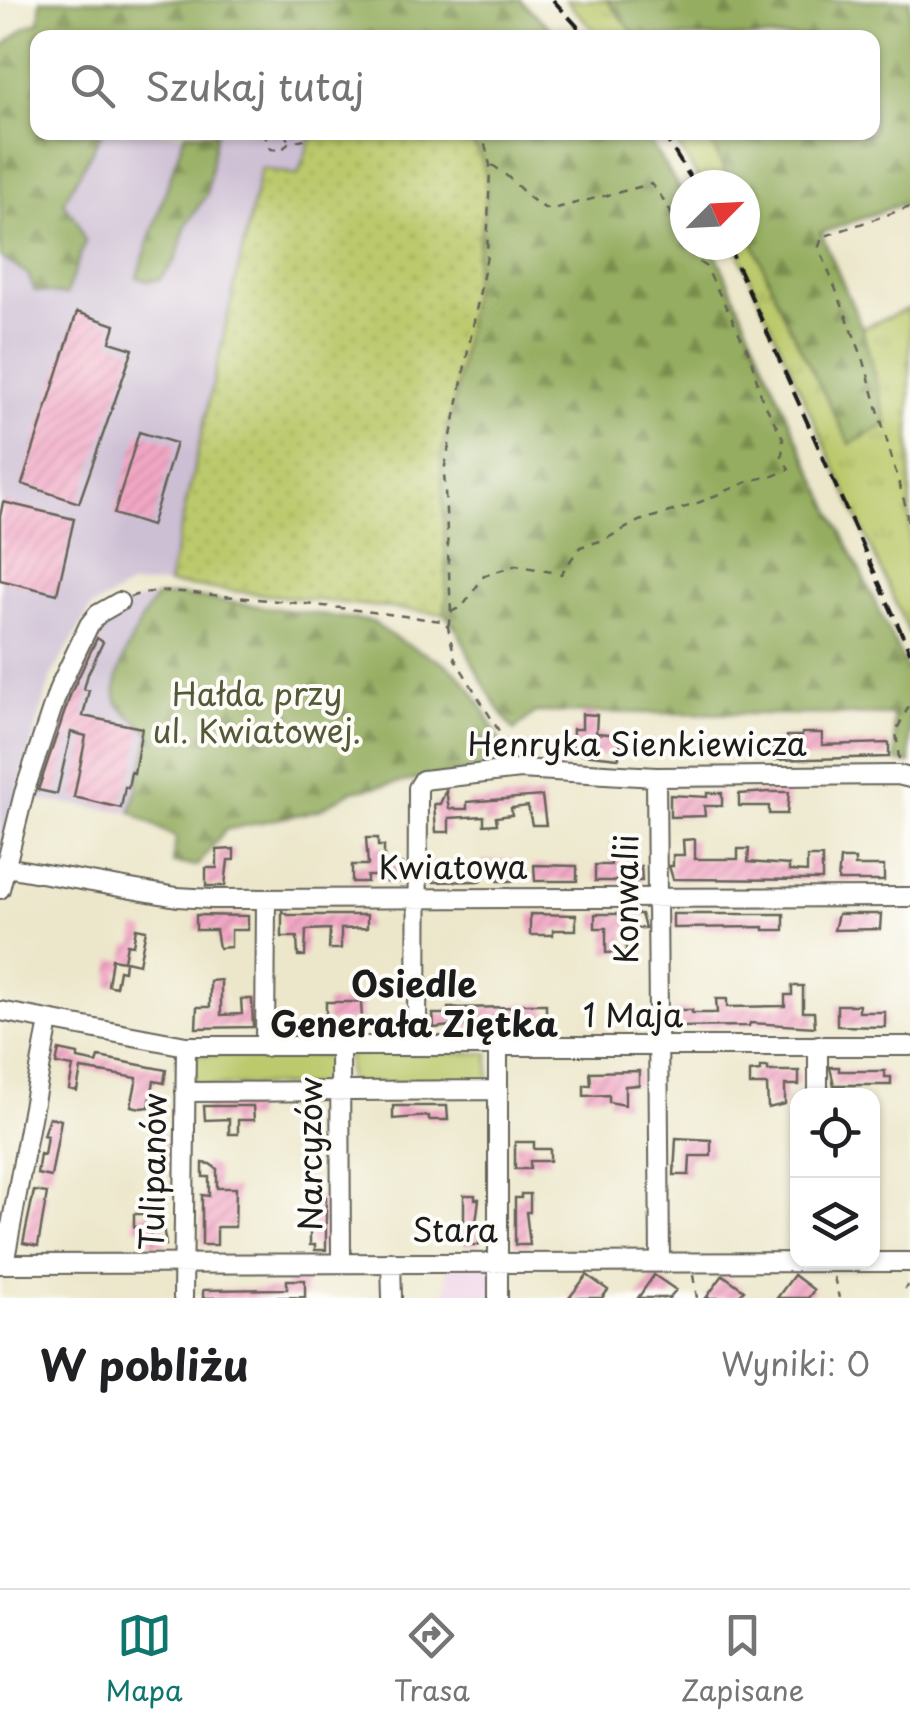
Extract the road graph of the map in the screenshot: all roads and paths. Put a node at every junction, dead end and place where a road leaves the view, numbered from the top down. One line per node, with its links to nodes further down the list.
1 (267, 140): 4 (path)
2 (299, 140): 4 (path)
3 (484, 140): 5 (path)
4 (288, 142)
5 (490, 165): 7 (path); 11 (path)
6 (910, 207): 9 (path)
7 (670, 210)
8 (697, 260): 11 (path)
9 (910, 539)
10 (119, 602): 12 (path); 17 (street)
11 (452, 612): 12 (path)
12 (448, 627): 14 (path)
13 (910, 704): 16 (path)
14 (520, 769): 15 (street, Henryka Sienkiewicza); 22 (street, Henryka Sienkiewicza)
15 (656, 777): 16 (street, Henryka Sienkiewicza); 20 (street, Konwalii)
16 (906, 777)
17 (3, 866): 18 (street); 21 (street, Kwiatowa)
18 (0, 889)
19 (910, 897): 20 (street, Kwiatowa)
20 (657, 898): 22 (street, Kwiatowa); 29 (street, Konwalii)
21 (266, 899): 22 (street, Kwiatowa); 26 (street)
22 (418, 899): 28 (street)
23 (0, 1011): 24 (street, 1 Maja)
24 (48, 1021): 25 (street, 1 Maja); 45 (street)
25 (186, 1046): 26 (street, 1 Maja); 36 (street, Tulipanów)
26 (265, 1046): 27 (street, 1 Maja)
27 (340, 1046): 28 (street, 1 Maja); 34 (street, Narcyzów)
28 (418, 1046): 32 (street, 1 Maja)
29 (658, 1046): 30 (street, 1 Maja); 32 (street, 1 Maja); 40 (street, Konwalii)
30 (818, 1046): 31 (street, 1 Maja); 33 (street)
31 (910, 1046)
32 (498, 1047): 35 (street)
33 (818, 1088)
34 (340, 1090): 35 (street); 36 (street); 37 (street, Narcyzów)
35 (497, 1090): 39 (street)
36 (185, 1092): 42 (street, Tulipanów)
37 (342, 1261): 38 (street, Stara); 42 (street, Stara)
38 (391, 1261): 39 (street, Stara); 49 (street)
39 (498, 1261): 40 (street, Stara); 50 (street)
40 (660, 1261): 41 (street, Stara)
41 (790, 1261)
42 (184, 1262): 45 (street, Stara); 48 (street, Tulipanów)
43 (880, 1262): 44 (street, Stara)
44 (910, 1262)
45 (2, 1264)
46 (692, 1271): 51 (path)
47 (834, 1277): 52 (path)
48 (184, 1298)
49 (392, 1298)
50 (498, 1298)
51 (698, 1298)
52 (839, 1298)

